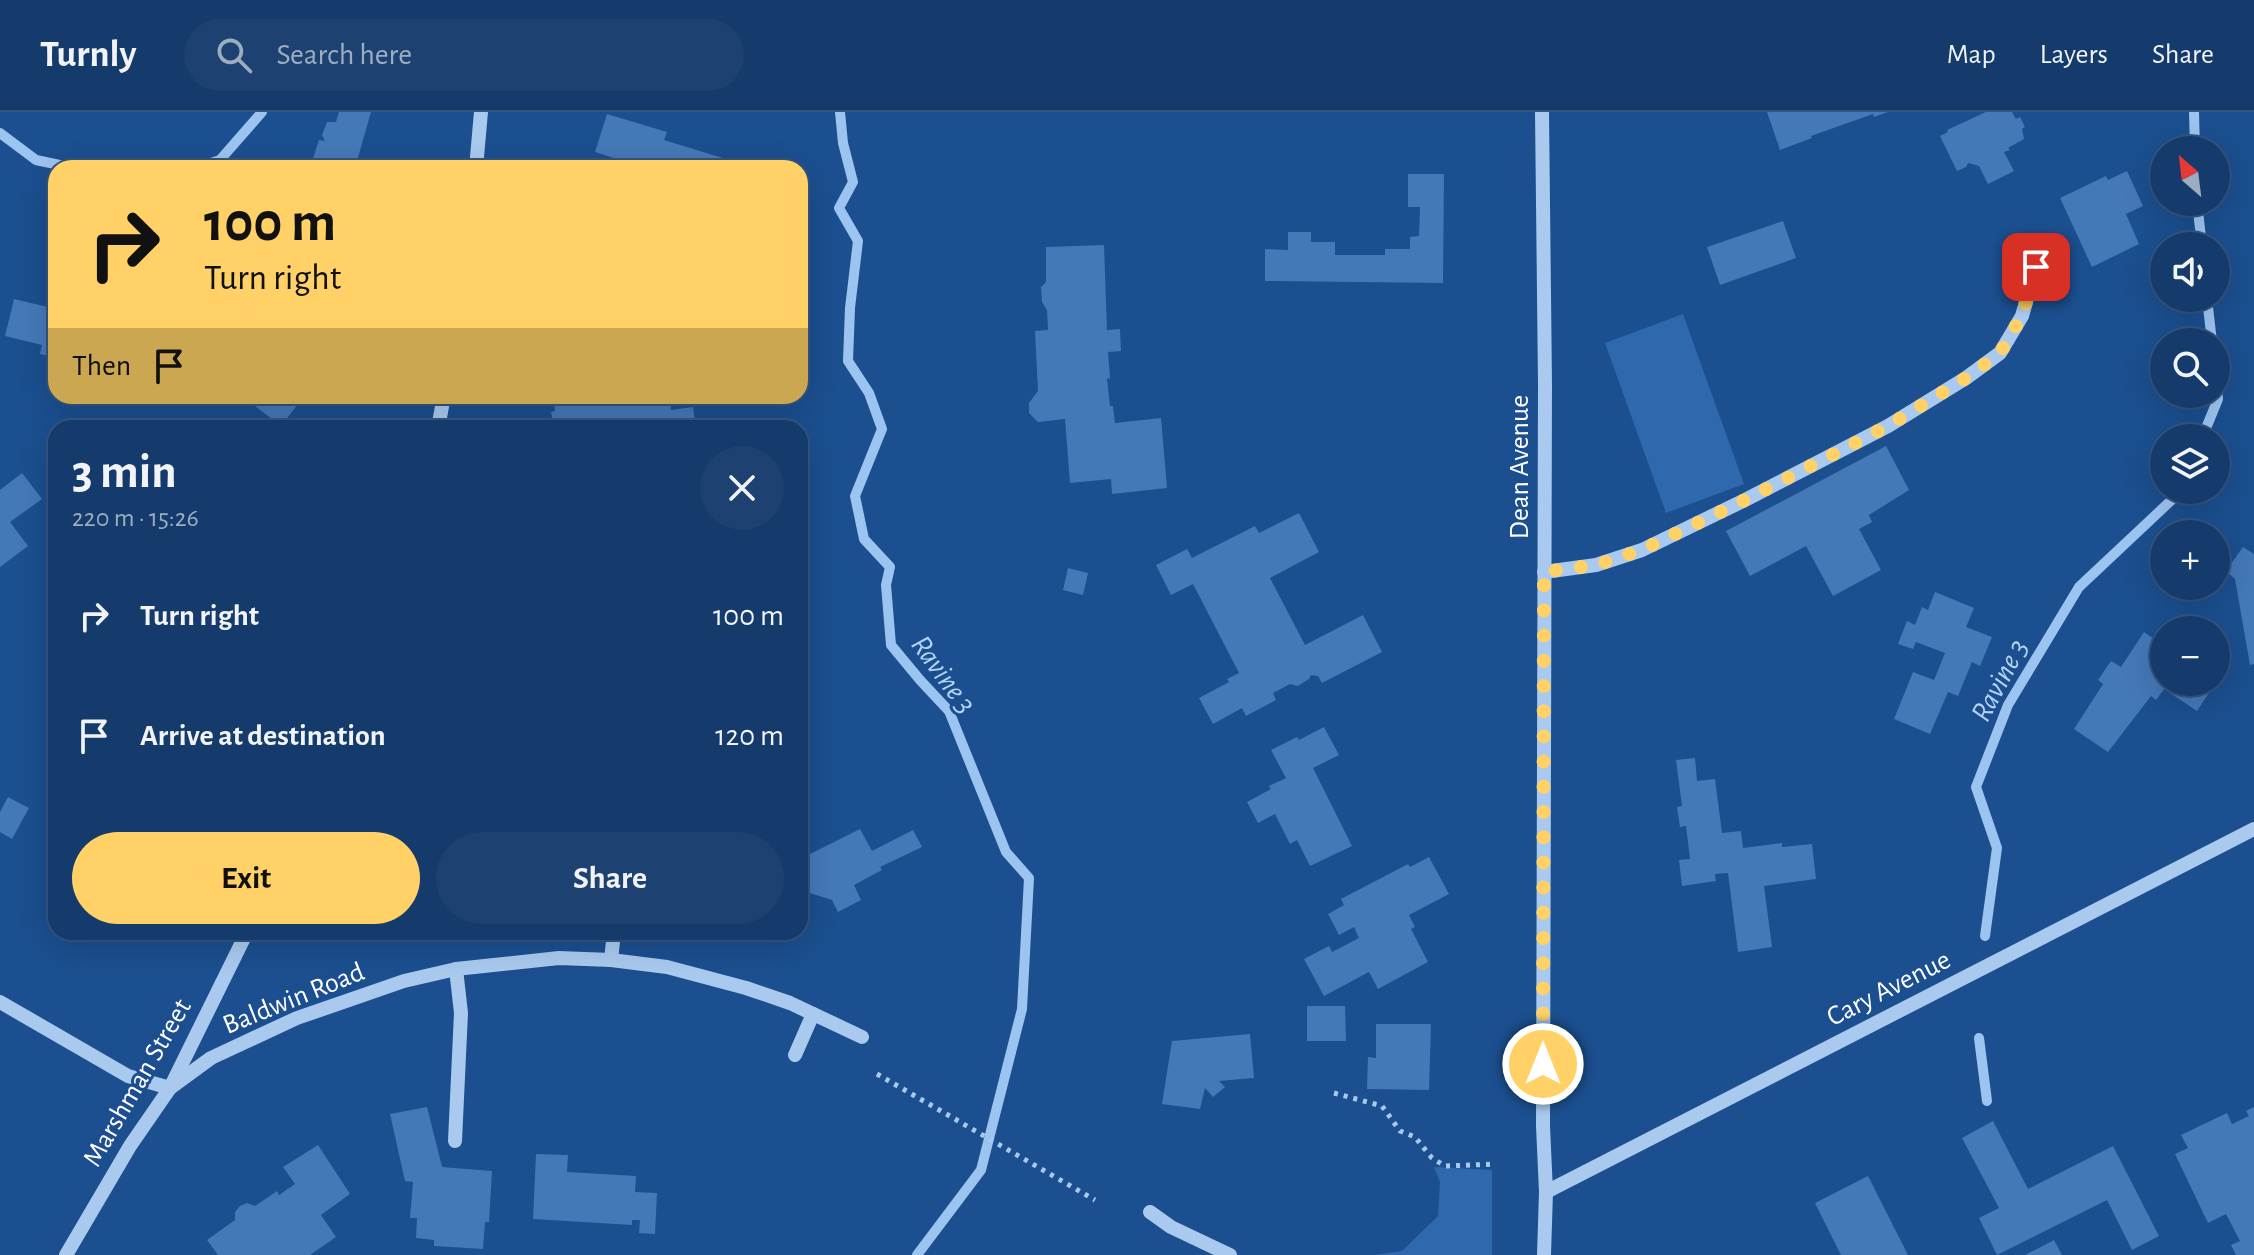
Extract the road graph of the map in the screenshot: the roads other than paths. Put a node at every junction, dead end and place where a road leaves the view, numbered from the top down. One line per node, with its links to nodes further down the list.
1 (481, 112): 3 (street)
2 (1542, 112): 5 (street, Dean Avenue)
3 (477, 160)
4 (2036, 267): 5 (street)
5 (1544, 572): 17 (street, Dean Avenue)
6 (2254, 829): 17 (street, Cary Avenue)
7 (243, 940): 15 (street, Marshman Street)
8 (613, 940): 9 (street)
9 (611, 960): 10 (street, Baldwin Road); 12 (street, Baldwin Road)
10 (456, 969): 15 (street, Baldwin Road); 16 (street)
11 (0, 1002): 15 (street)
12 (813, 1014): 13 (street, Baldwin Road); 14 (street)
13 (862, 1037)
14 (795, 1055)
15 (170, 1088): 19 (street, Marshman Street)
16 (455, 1141)
17 (1546, 1192): 21 (street, Dean Avenue)
18 (1150, 1212): 20 (street)
19 (66, 1255)
20 (1230, 1255)
21 (1544, 1255)

